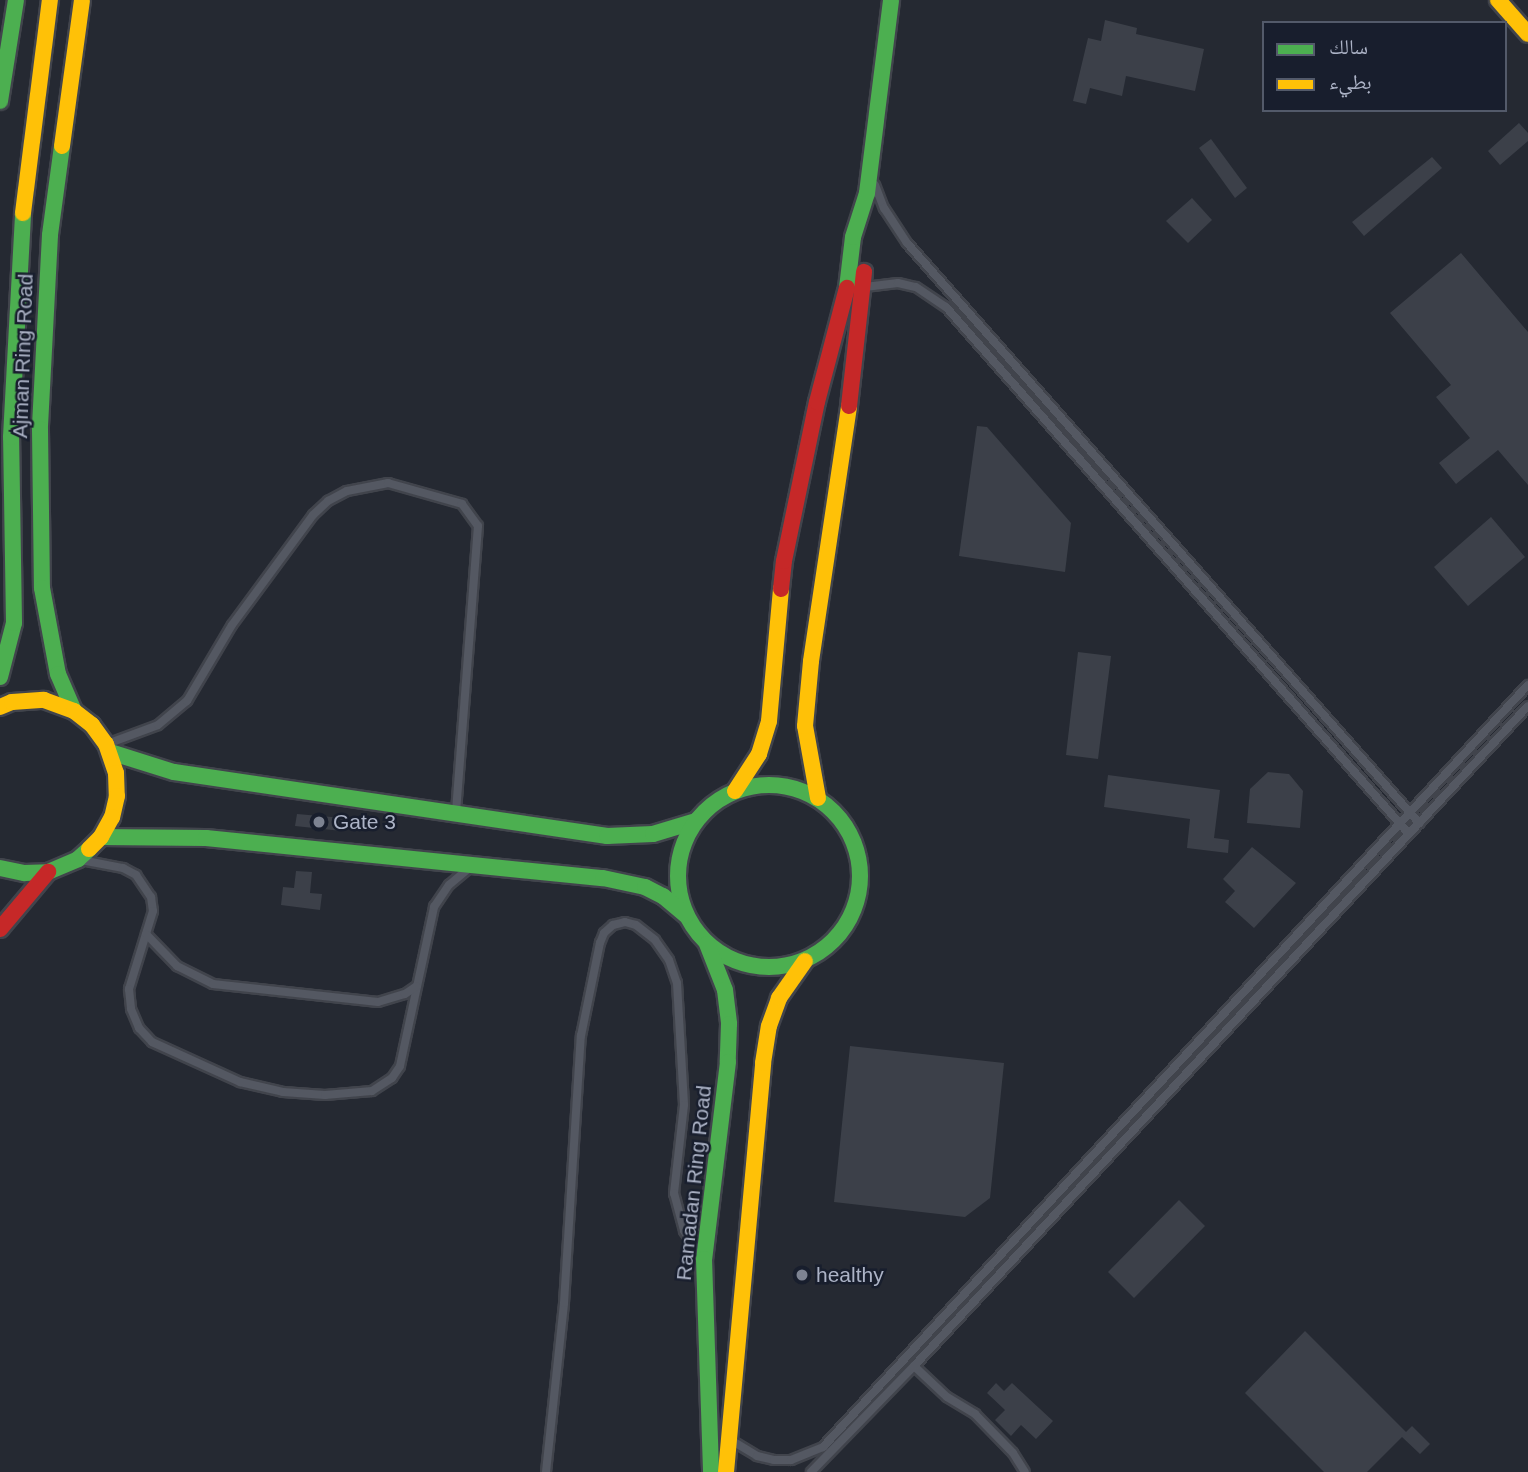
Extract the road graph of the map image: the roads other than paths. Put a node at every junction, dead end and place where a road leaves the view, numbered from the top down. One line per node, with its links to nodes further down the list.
1 (50, 0): 15 (street, Ajman Ring Road)
2 (82, 0): 19 (street, Ajman Ring Road)
3 (891, 0): 12 (street)
4 (1481, 0): 7 (street)
5 (1498, 0): 9 (street)
6 (12, 8): 11 (street)
7 (1499, 21)
8 (1507, 30): 10 (street)
9 (1528, 34)
10 (1528, 54)
11 (0, 101)
12 (870, 169): 13 (street); 25 (lane)
13 (867, 193): 14 (street); 22 (street)
14 (862, 288): 23 (street); 27 (lane)
15 (0, 677)
16 (1528, 685): 25 (lane)
17 (1528, 706): 28 (lane)
18 (0, 707): 19 (street)
19 (74, 711): 20 (street)
20 (108, 748): 21 (street); 24 (lane); 30 (street)
21 (220, 779): 24 (street); 24 (street)
22 (735, 791): 23 (street); 26 (street)
23 (818, 799): 41 (street)
24 (449, 813): 26 (street)
25 (1409, 813): 27 (lane); 28 (lane)
26 (696, 821): 37 (street)
27 (1400, 823): 29 (lane); 45 (lane)
28 (1419, 823): 29 (lane)
29 (1409, 834): 44 (lane)
30 (101, 837): 31 (street); 32 (street)
31 (206, 838): 33 (street); 33 (street)
32 (78, 859): 36 (street); 39 (lane)
33 (434, 859): 34 (street)
34 (476, 864): 37 (street); 42 (lane)
35 (0, 868): 36 (street)
36 (48, 872): 38 (street)
37 (686, 915): 40 (street)
38 (0, 929)
39 (146, 934): 42 (lane); 42 (lane)
40 (707, 944): 41 (street); 43 (street, Ramadan Ring Road)
41 (805, 961): 45 (street)
42 (417, 986)
43 (704, 1259): 46 (lane); 47 (street, Ramadan Ring Road)
44 (914, 1366): 49 (lane); 50 (lane)
45 (729, 1437): 48 (street)
46 (546, 1472)
47 (711, 1472)
48 (726, 1472)
49 (811, 1472)
50 (1025, 1472)

